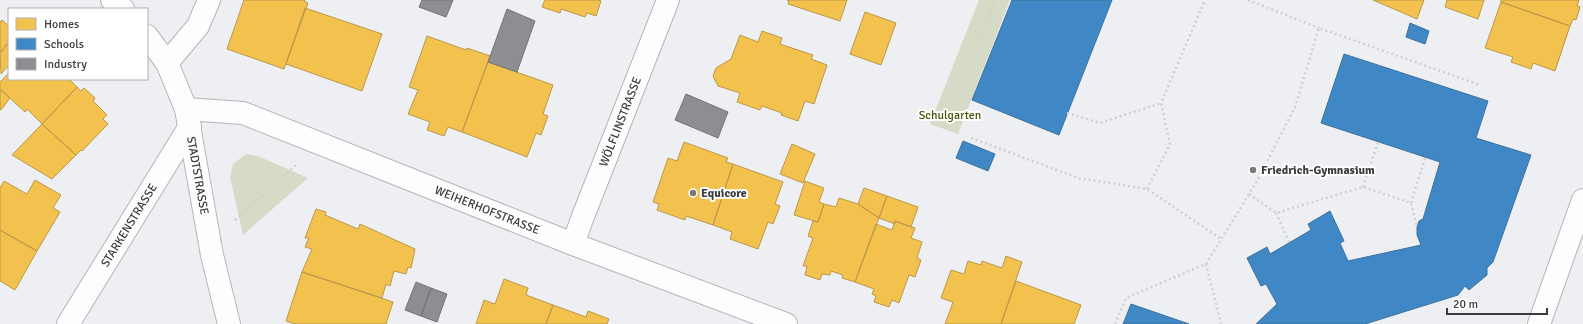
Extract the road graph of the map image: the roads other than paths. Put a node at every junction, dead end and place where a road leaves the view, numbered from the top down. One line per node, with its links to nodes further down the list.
1 (114, 0): 4 (street)
2 (209, 0): 6 (street)
3 (668, 0): 10 (street, WÖLFLINSTRASSE)
4 (123, 8)
5 (148, 38): 6 (street)
6 (166, 61): 8 (street, STADTSTRASSE)
7 (240, 114): 8 (street)
8 (188, 118): 10 (street, WEIHERHOFSTRASSE); 11 (street, STARKENSTRASSE); 12 (street, STADTSTRASSE)
9 (1583, 200): 14 (street)
10 (573, 244): 13 (street, WEIHERHOFSTRASSE)
11 (68, 324)
12 (229, 324)
13 (786, 324)
14 (1539, 324)

